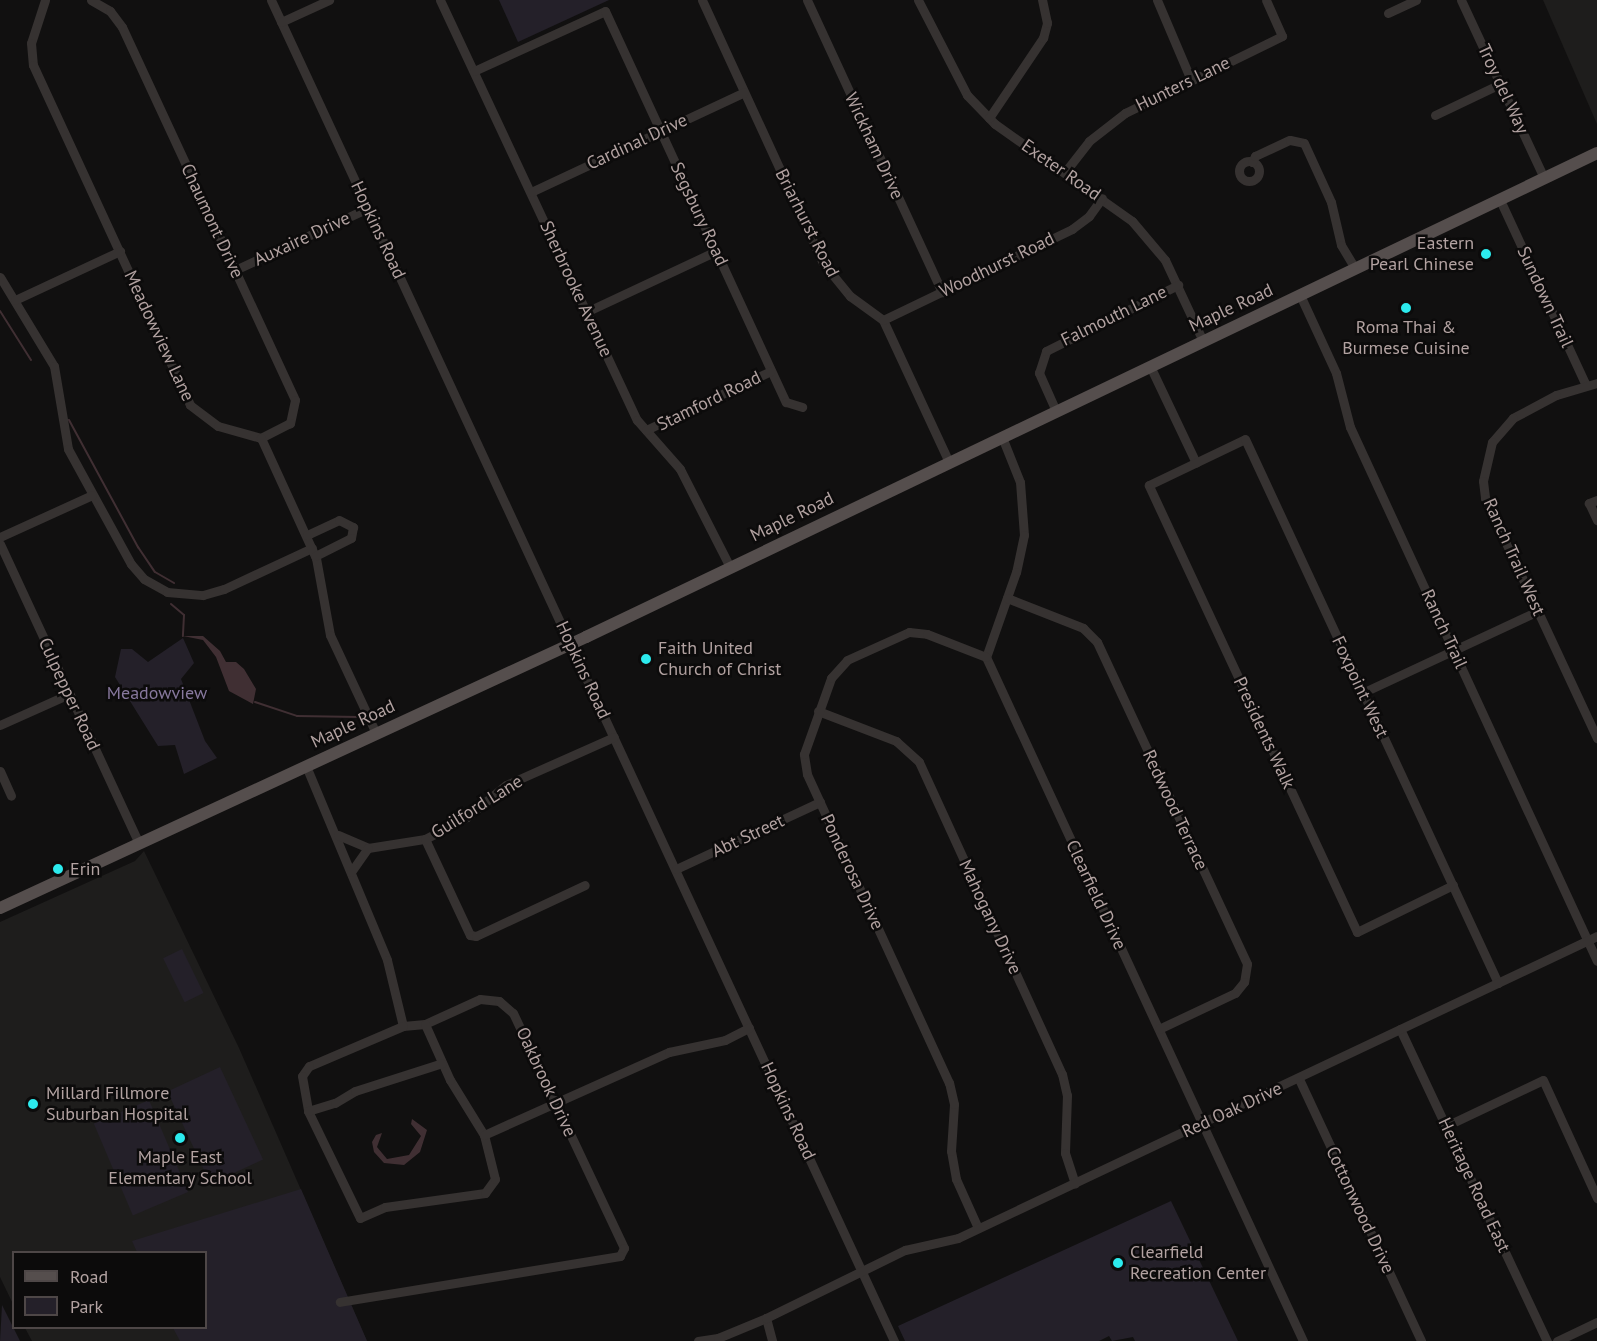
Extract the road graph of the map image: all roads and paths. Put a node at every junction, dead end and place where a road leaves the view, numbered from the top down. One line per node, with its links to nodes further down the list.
1 (45, 0): 31 (street, Meadowview Lane)
2 (91, 0): 34 (street, Chaumont Drive)
3 (271, 0): 15 (street, Hopkins Road)
4 (329, 0): 15 (street)
5 (440, 0): 16 (street, Sherbrooke Avenue)
6 (702, 0): 19 (street, Briarhurst Road)
7 (807, 0): 37 (street, Wickham Drive)
8 (918, 0): 21 (street, Exeter Road)
9 (1042, 0): 21 (street)
10 (1157, 0): 17 (street)
11 (1266, 0): 17 (street, Hunters Lane)
12 (1416, 0): 14 (street)
13 (1461, 0): 18 (street, Troy del Way)
14 (1388, 13)
15 (281, 22): 30 (street, Hopkins Road)
16 (474, 71): 22 (street, Segsbury Road); 27 (street, Sherbrooke Avenue)
17 (1191, 80): 25 (street, Hunters Lane)
18 (1500, 84): 20 (street); 26 (street, Troy del Way)
19 (744, 92): 22 (street, Cardinal Drive); 41 (street, Briarhurst Road)
20 (1435, 115)
21 (989, 118): 25 (street, Exeter Road)
22 (660, 131): 27 (street, Cardinal Drive); 32 (street, Segsbury Road)
23 (1597, 153): 26 (main road, Maple Road)
24 (1252, 162): 33 (street)
25 (1065, 171): 28 (street, Exeter Road)
26 (1544, 178): 29 (main road, Maple Road)
27 (531, 192): 40 (street, Sherbrooke Avenue)
28 (1102, 198): 36 (street, Exeter Road); 37 (street, Woodhurst Road)
29 (1500, 200): 33 (main road, Maple Road); 46 (street, Sundown Trail)
30 (368, 208): 34 (street, Auxaire Drive); 64 (street, Hopkins Road)
31 (120, 251): 39 (street); 51 (street, Meadowview Lane)
32 (716, 251): 40 (street); 44 (street, Segsbury Road)
33 (1355, 268): 38 (main road, Maple Road)
34 (235, 270): 51 (street, Chaumont Drive)
35 (0, 278): 39 (street)
36 (1178, 285): 42 (street, Exeter Road); 48 (street, Falmouth Lane)
37 (942, 292): 41 (street, Woodhurst Road)
38 (1299, 295): 42 (main road, Maple Road); 65 (street, Ranch Trail)
39 (15, 300): 54 (street)
40 (586, 312): 49 (street, Sherbrooke Avenue)
41 (883, 320): 52 (street, Briarhurst Road)
42 (1203, 341): 43 (main road, Maple Road)
43 (1150, 366): 48 (main road, Maple Road); 53 (street)
44 (771, 371): 47 (street, Segsbury Road); 49 (street, Stamford Road)
45 (1597, 383): 46 (street)
46 (1586, 385): 63 (street, Ranch Trail West)
47 (802, 407)
48 (1056, 411): 50 (main road, Maple Road)
49 (646, 430): 61 (street, Sherbrooke Avenue)
50 (1002, 437): 52 (main road, Maple Road); 62 (street)
51 (261, 438): 57 (street)
52 (949, 462): 61 (main road, Maple Road)
53 (1196, 463): 67 (street, Foxpoint West); 85 (street, Presidents Walk)
54 (92, 495): 58 (street); 60 (street)
55 (1597, 500): 56 (street)
56 (1597, 520)
57 (307, 535): 60 (street); 60 (street)
58 (0, 537)
59 (0, 544): 68 (street, Culpepper Road)
60 (313, 552): 71 (street)
61 (730, 567): 64 (main road, Maple Road)
62 (1007, 598): 66 (street); 93 (street, Redwood Terrace)
63 (1538, 611): 65 (street); 73 (street, Ranch Trail West)
64 (571, 644): 71 (main road, Maple Road); 72 (street, Hopkins Road)
65 (1453, 650): 67 (street); 87 (street, Ranch Trail)
66 (986, 657): 69 (street, Ponderosa Drive); 93 (street, Clearfield Drive)
67 (1362, 693): 85 (street, Foxpoint West)
68 (69, 694): 70 (street); 80 (street, Culpepper Road)
69 (818, 711): 77 (street, Ponderosa Drive); 102 (street, Mahogany Drive)
70 (0, 725)
71 (376, 733): 74 (main road, Maple Road)
72 (614, 737): 79 (street, Guilford Lane); 82 (street, Hopkins Road)
73 (1597, 738)
74 (306, 766): 78 (street); 80 (main road, Maple Road)
75 (0, 771): 76 (street)
76 (12, 796)
77 (820, 802): 82 (street, Abt Street); 104 (street, Ponderosa Drive)
78 (338, 835): 81 (street); 83 (street)
79 (425, 839): 81 (street, Guilford Lane); 84 (street)
80 (139, 843): 86 (main road, Maple Road)
81 (368, 848): 83 (street)
82 (676, 869): 92 (street, Hopkins Road)
83 (351, 872): 91 (street)
84 (585, 885)
85 (1453, 885): 89 (street, Foxpoint West)
86 (0, 908)
87 (1592, 939): 88 (street, Ranch Trail); 89 (street, Red Oak Drive)
88 (1597, 961)
89 (1498, 983): 94 (street, Red Oak Drive)
90 (425, 1024): 91 (street, Oakbrook Drive); 95 (street); 97 (street, Oakbrook Drive)
91 (403, 1026): 98 (street, Oakbrook Drive)
92 (749, 1028): 97 (street); 105 (street, Hopkins Road)
93 (1159, 1029): 99 (street, Clearfield Drive)
94 (1400, 1029): 96 (street, Red Oak Drive); 100 (street, Heritage Road East)
95 (441, 1063): 98 (street); 101 (street)
96 (1299, 1079): 99 (street, Red Oak Drive); 113 (street, Cottonwood Drive)
97 (555, 1103): 101 (street); 106 (street, Oakbrook Drive)
98 (309, 1111): 101 (street, Oakbrook Drive)
99 (1203, 1124): 102 (street, Red Oak Drive); 112 (street, Clearfield Drive)
100 (1446, 1126): 103 (street); 114 (street, Heritage Road East)
101 (484, 1135)
102 (1075, 1183): 104 (street, Red Oak Drive)
103 (1597, 1198)
104 (978, 1228): 105 (street, Red Oak Drive)
105 (862, 1272): 107 (street, Red Oak Drive); 111 (street, Hopkins Road)
106 (340, 1302)
107 (766, 1318): 109 (street, Red Oak Drive); 110 (street)
108 (1597, 1322): 115 (street)
109 (698, 1341)
110 (772, 1341)
111 (894, 1341)
112 (1303, 1341)
113 (1421, 1341)
114 (1547, 1341)
115 (1557, 1341)

